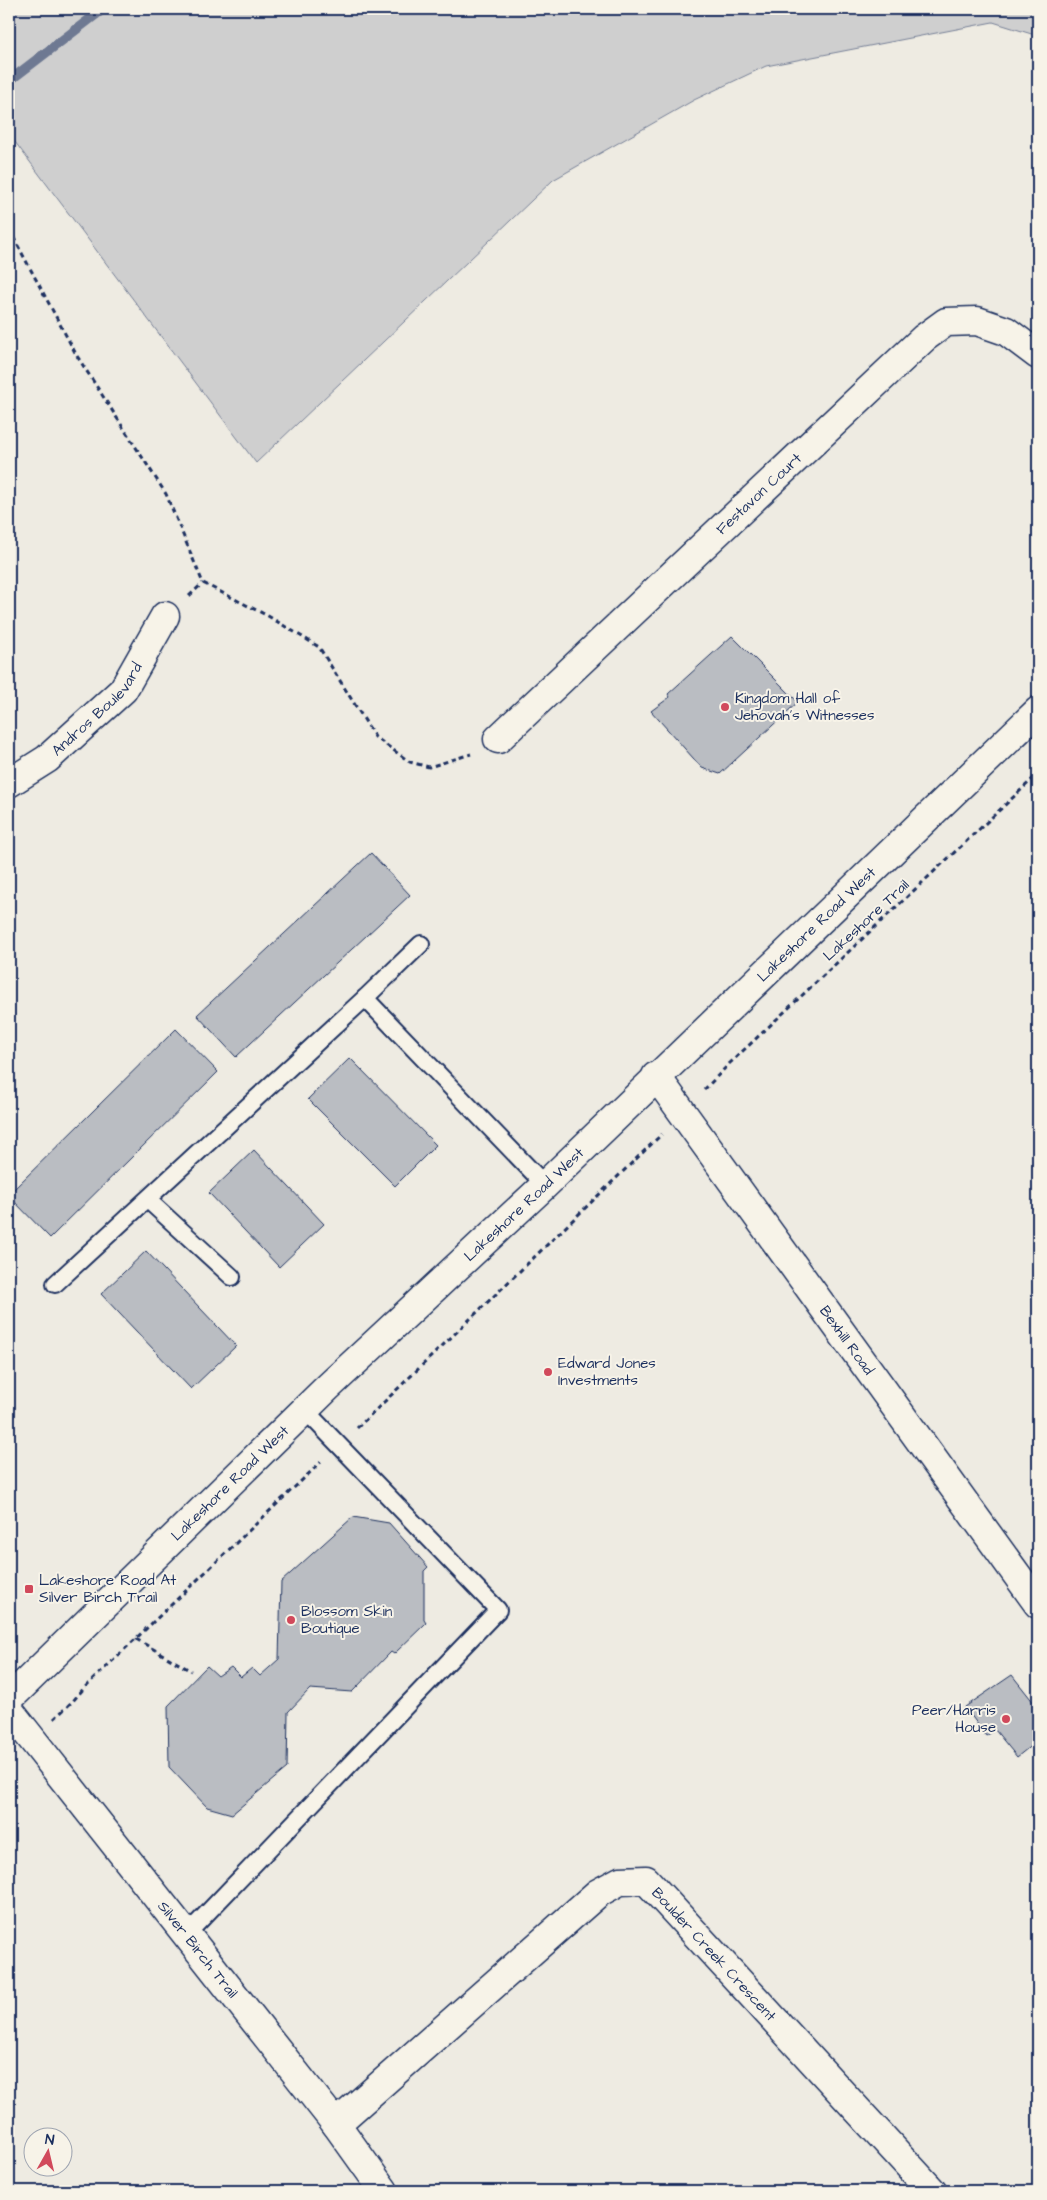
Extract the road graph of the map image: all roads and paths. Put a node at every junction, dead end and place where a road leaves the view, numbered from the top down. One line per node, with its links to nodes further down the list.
1 (9, 229): 5 (path)
2 (1038, 355): 5 (street, Festavon Court)
3 (165, 616): 7 (street, Andros Boulevard)
4 (1038, 711): 10 (street, Lakeshore Road West)
5 (498, 740)
6 (1038, 774): 11 (path, Lakeshore Trail)
7 (9, 783)
8 (420, 944): 9 (lane)
9 (365, 998): 12 (lane); 13 (lane)
10 (656, 1076): 12 (street, Lakeshore Road West); 17 (street, Bexhill Road)
11 (710, 1084)
12 (545, 1185): 16 (street, Lakeshore Road West)
13 (148, 1200): 14 (lane); 15 (lane)
14 (232, 1277)
15 (55, 1284)
16 (305, 1410): 20 (street, Lakeshore Road West); 22 (lane)
17 (1038, 1604)
18 (136, 1639): 19 (path)
19 (190, 1671)
20 (9, 1699)
21 (9, 1710): 22 (street, Silver Birch Trail)
22 (186, 1935): 23 (street, Silver Birch Trail)
23 (336, 2124): 24 (street, Silver Birch Trail); 25 (street, Boulder Creek Crescent)
24 (384, 2191)
25 (932, 2191)

